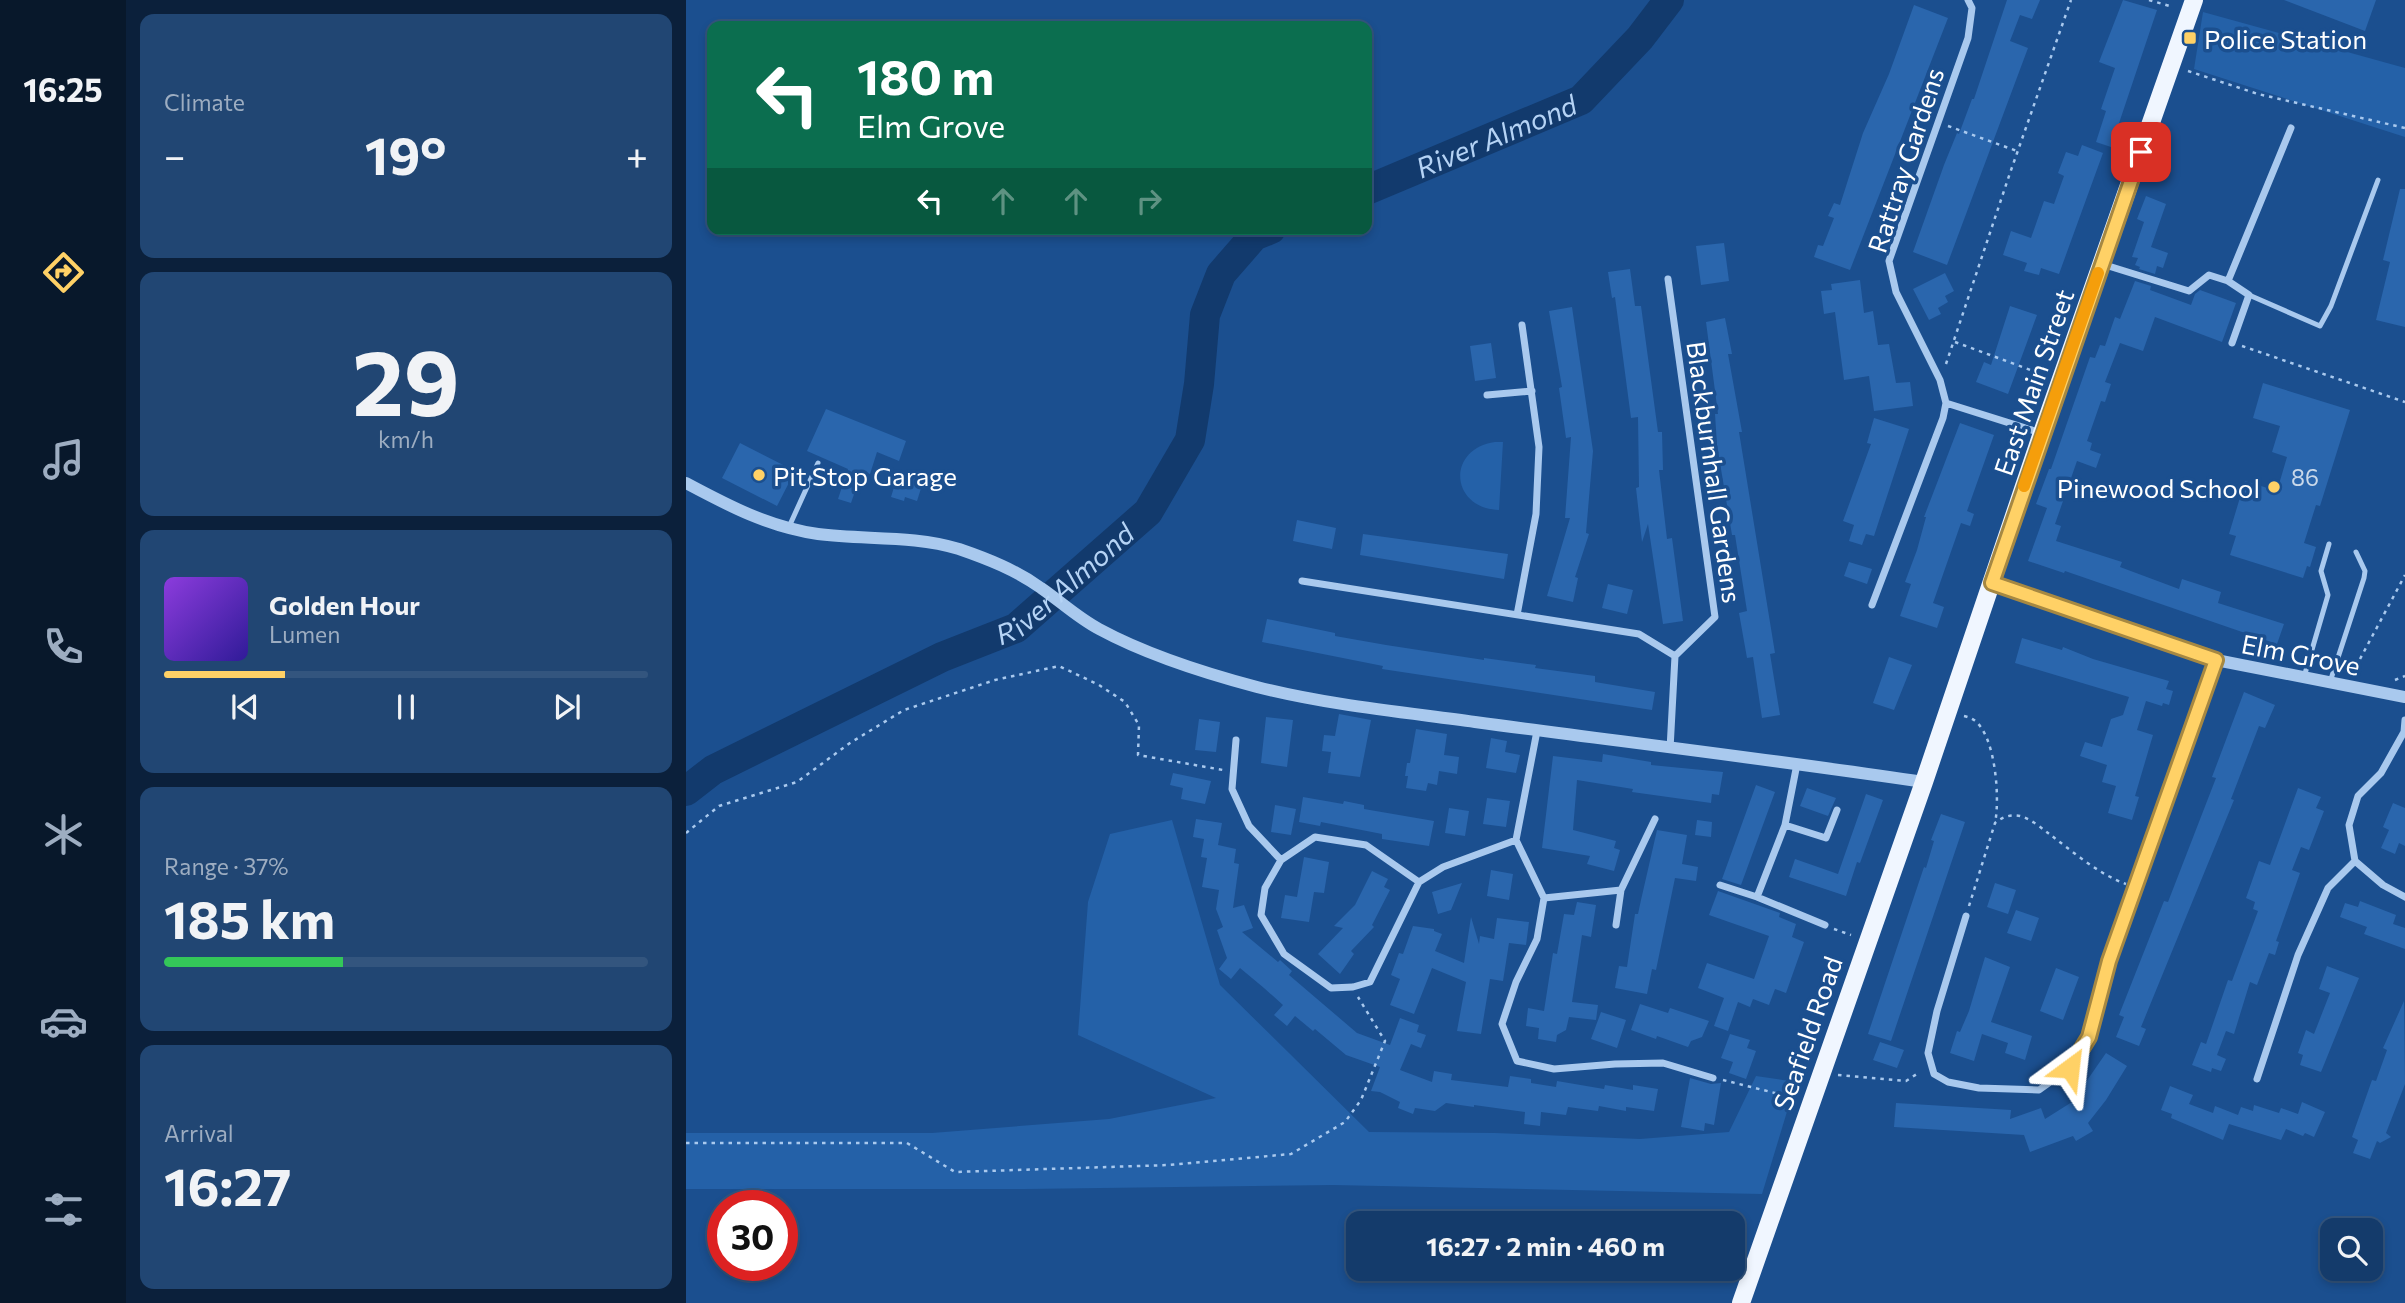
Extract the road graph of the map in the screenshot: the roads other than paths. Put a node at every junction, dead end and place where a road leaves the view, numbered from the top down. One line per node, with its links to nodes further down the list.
1 (1968, 0): 13 (street, Rattray Gardens)
2 (2192, 6): 5 (main road, East Main Street)
3 (2291, 128): 7 (street)
4 (2378, 180): 8 (lane)
5 (2102, 263): 7 (street); 14 (main road, East Main Street)
6 (1668, 279): 24 (street, Blackburnhall Gardens)
7 (2228, 281): 8 (street)
8 (2249, 295): 10 (street)
9 (1522, 325): 11 (street)
10 (2232, 343)
11 (1532, 391): 12 (street); 23 (street)
12 (1487, 395)
13 (1946, 403): 14 (street); 22 (street)
14 (2042, 433): 21 (main road, East Main Street)
15 (818, 463): 17 (lane)
16 (686, 483): 17 (street)
17 (788, 528): 30 (street)
18 (2329, 544): 26 (lane)
19 (2356, 552): 27 (lane)
20 (1302, 581): 23 (street)
21 (1992, 583): 25 (street, Elm Grove); 34 (main road, East Main Street)
22 (1872, 605)
23 (1517, 615): 24 (street)
24 (1675, 656): 32 (street)
25 (2216, 660): 26 (street, Elm Grove); 47 (street)
26 (2304, 677): 27 (street, Elm Grove)
27 (2330, 683): 28 (street, Elm Grove)
28 (2405, 697)
29 (2405, 720): 40 (street)
30 (1537, 731): 32 (street); 38 (street)
31 (1236, 740): 39 (street)
32 (1670, 749): 33 (street)
33 (1797, 763): 34 (street); 37 (street)
34 (1924, 782): 52 (main road, Seafield Road)
35 (1837, 810): 37 (street)
36 (1655, 819): 43 (street)
37 (1785, 825): 44 (street)
38 (1516, 840): 41 (street); 46 (street)
39 (1281, 860): 41 (street); 41 (street)
40 (2354, 861): 45 (street); 51 (street)
41 (1419, 882)
42 (1720, 885): 44 (street)
43 (1621, 890): 46 (street); 48 (street)
44 (1757, 897): 49 (street)
45 (2405, 897)
46 (1544, 898): 50 (street)
47 (1966, 916)
48 (1616, 925)
49 (1825, 925)
50 (1713, 1077)
51 (2257, 1079)
52 (1741, 1303)

